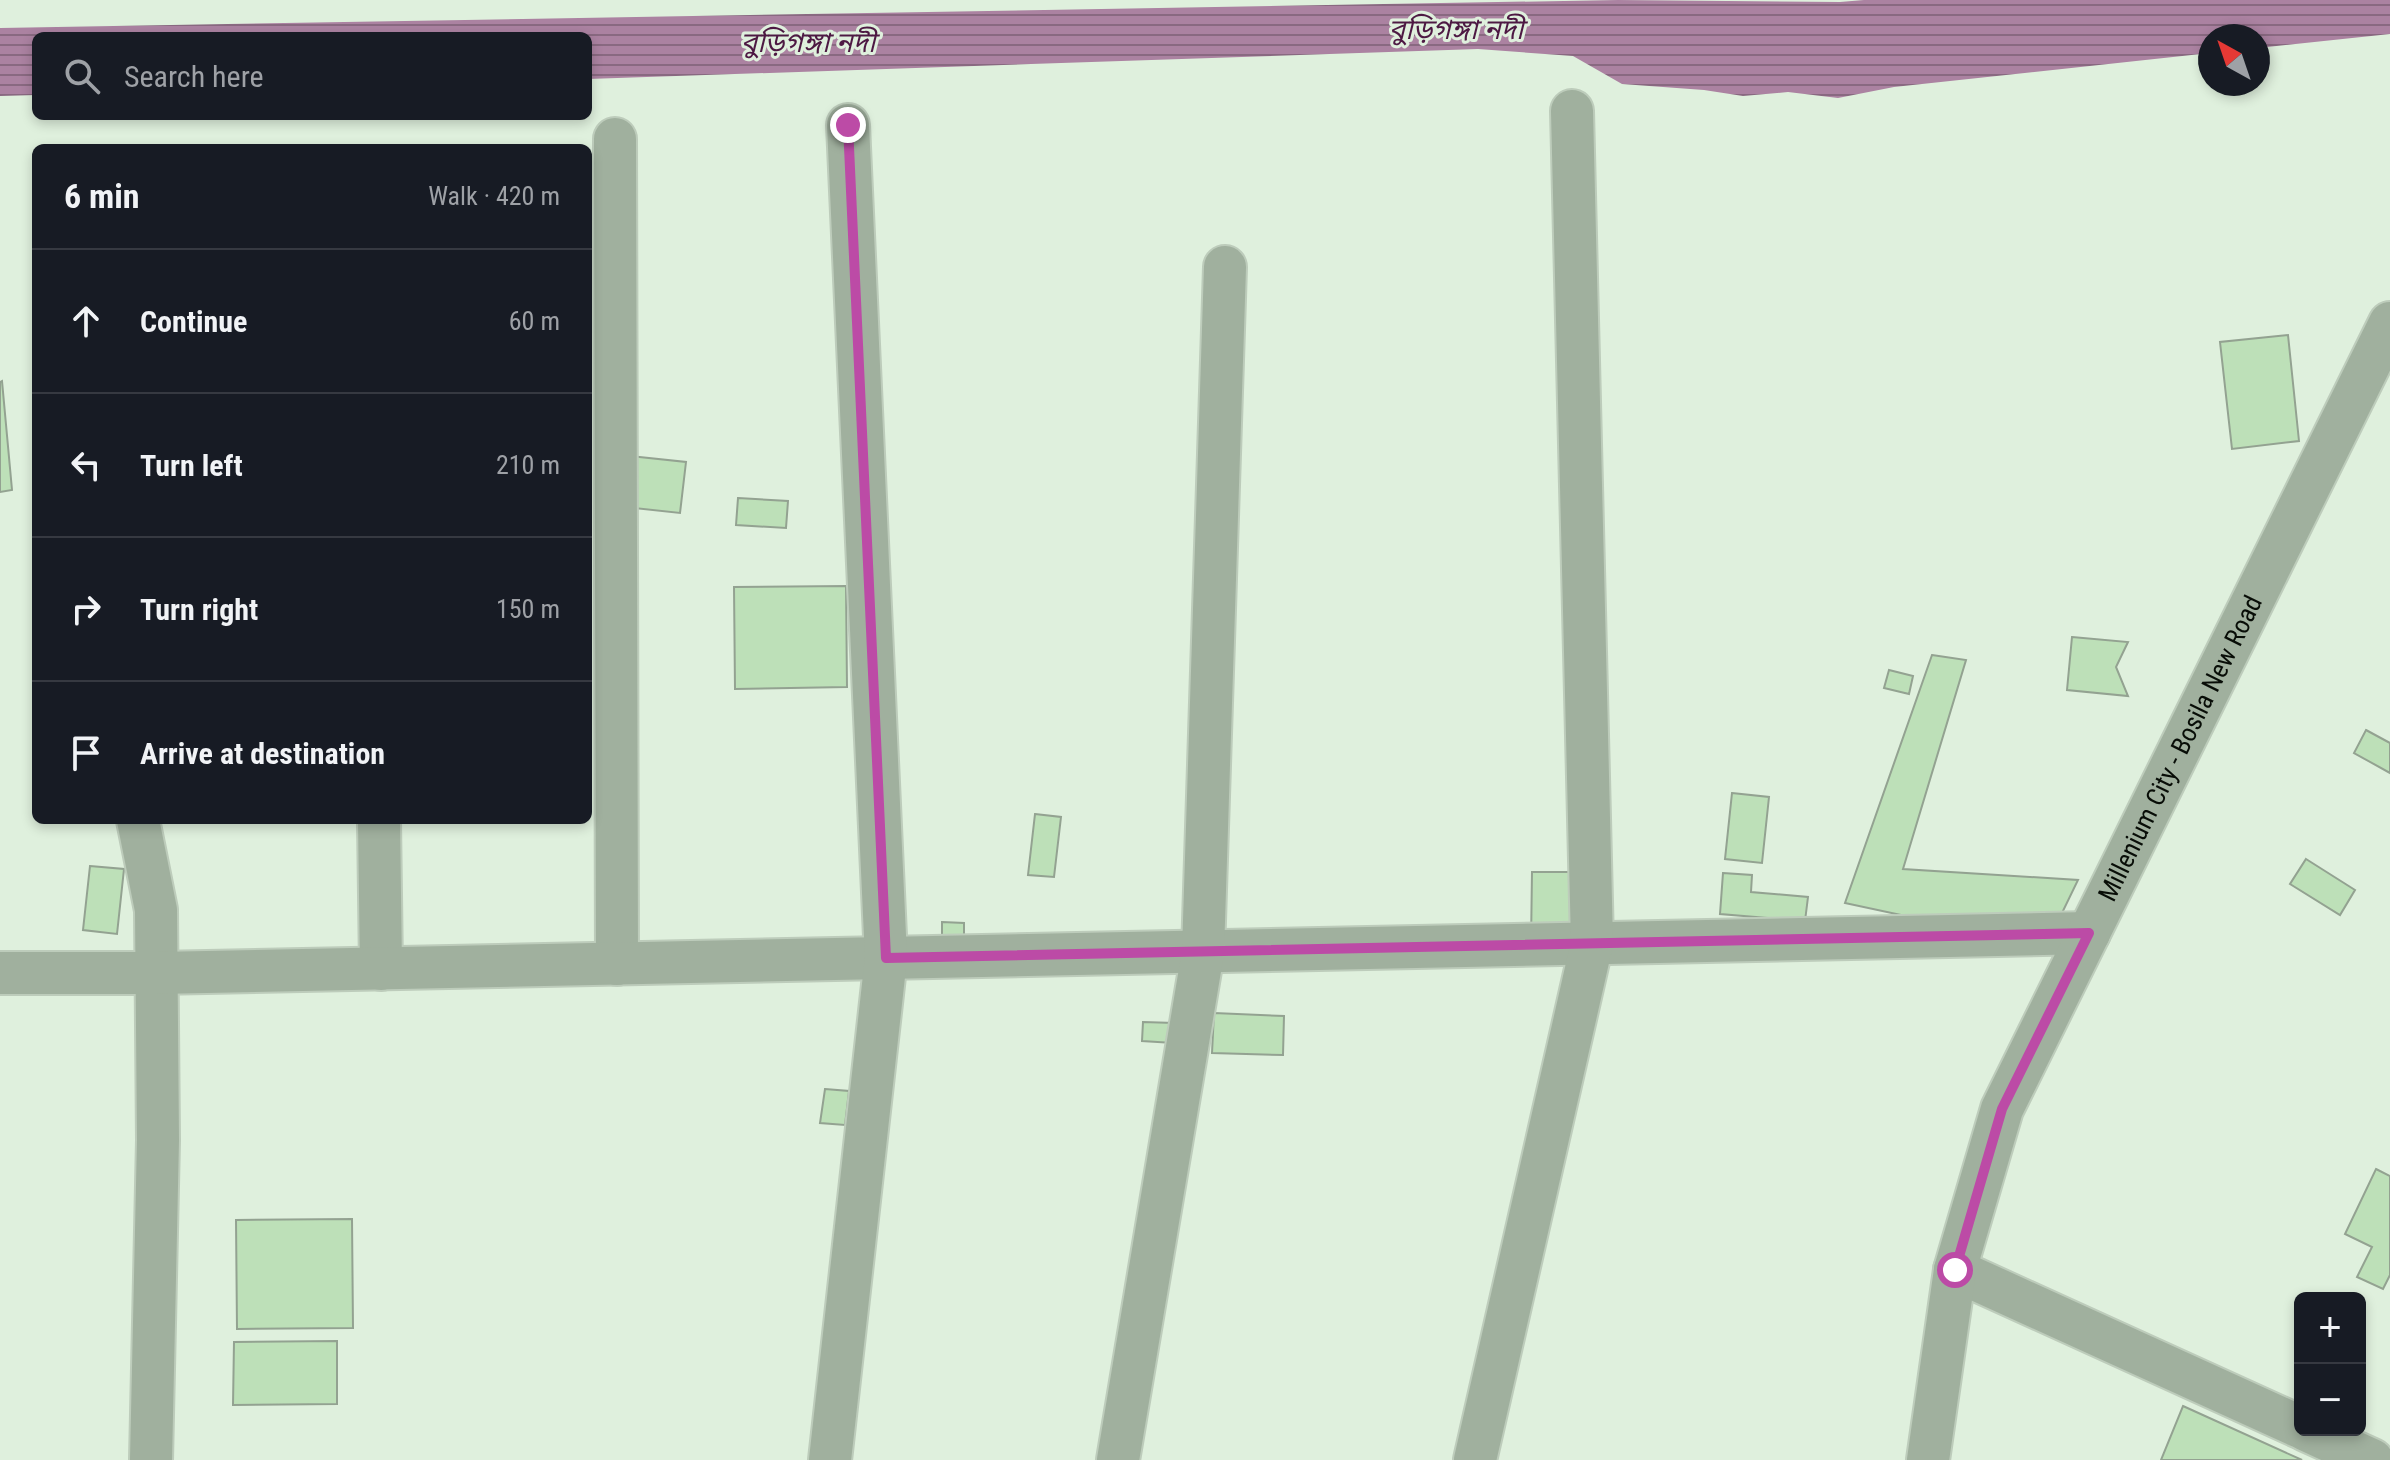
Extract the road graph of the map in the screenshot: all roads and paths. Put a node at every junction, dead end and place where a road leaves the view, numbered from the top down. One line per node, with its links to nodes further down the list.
1 (1572, 111): 9 (street)
2 (848, 125): 11 (street)
3 (615, 139): 12 (street)
4 (1225, 267): 10 (street)
5 (2390, 323): 8 (street, Millenium City - Bosila New Road)
6 (139, 824): 15 (street)
7 (379, 824): 13 (street)
8 (2089, 933): 9 (street); 16 (street, Millenium City - Bosila New Road)
9 (1592, 943): 10 (street); 22 (street)
10 (1203, 952): 11 (street); 21 (street)
11 (886, 958): 12 (street); 20 (street)
12 (617, 964): 13 (street)
13 (381, 969): 15 (street)
14 (0, 973): 15 (street)
15 (157, 973): 19 (street)
16 (1955, 1270): 17 (street); 23 (street, Millenium City - Bosila New Road)
17 (2294, 1424)
18 (2319, 1436): 24 (street)
19 (151, 1460)
20 (830, 1460)
21 (1118, 1460)
22 (1475, 1460)
23 (1928, 1460)
24 (2372, 1460)

